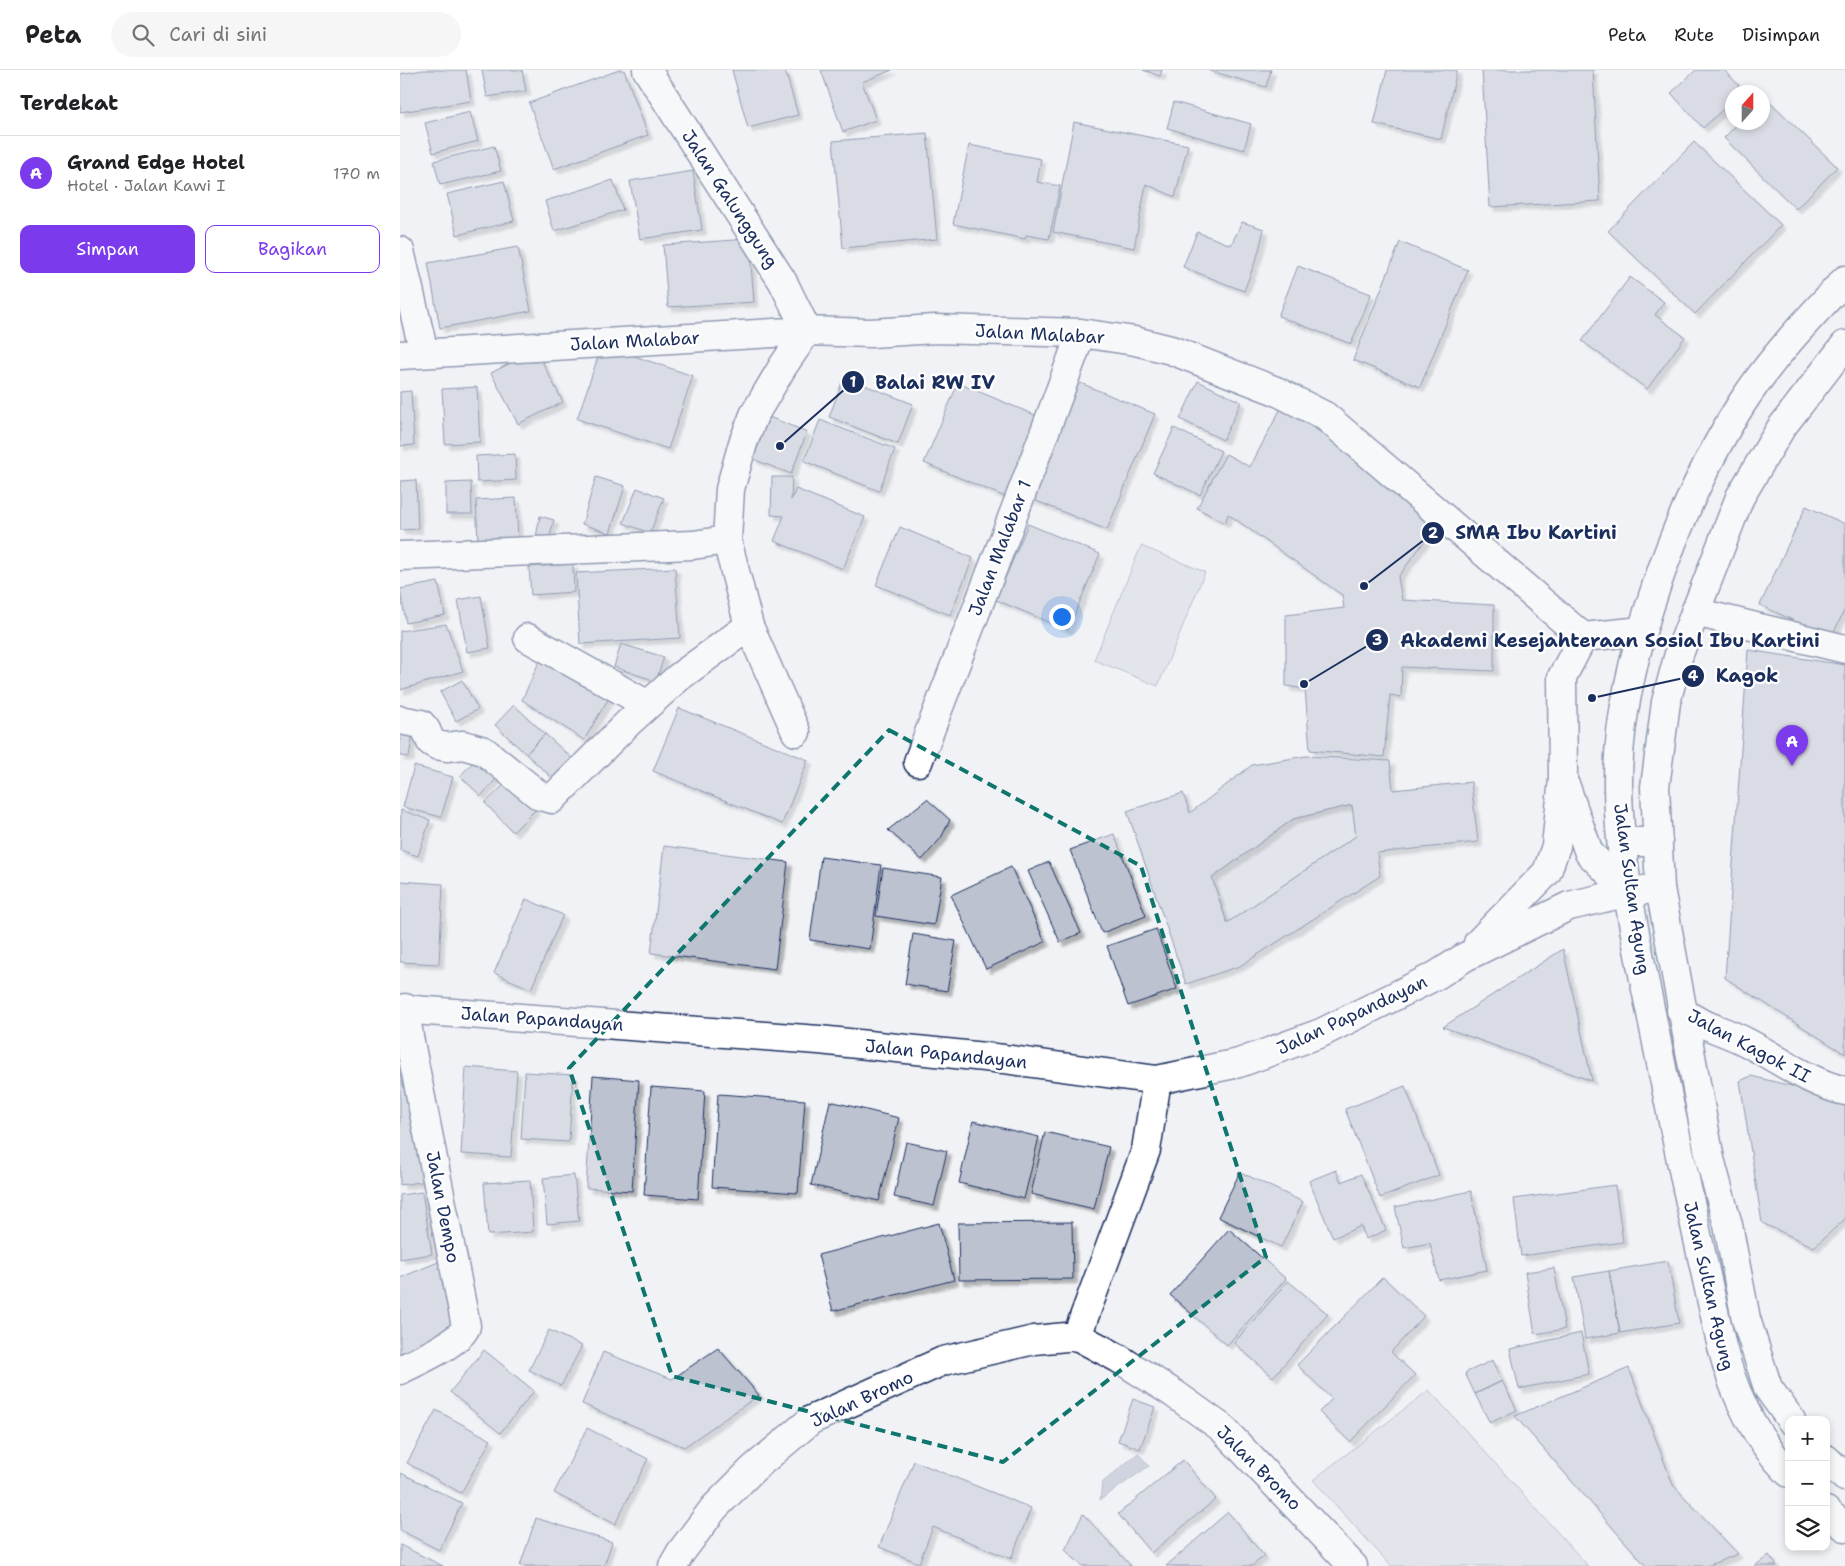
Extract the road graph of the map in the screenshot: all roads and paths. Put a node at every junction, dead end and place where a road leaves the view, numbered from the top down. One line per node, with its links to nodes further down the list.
1 (647, 70): 4 (main road, Jalan Galunggung)
2 (400, 251): 7 (main road)
3 (1845, 280): 12 (main road, Jalan Sultan Agung)
4 (807, 331): 5 (main road, Jalan Malabar); 7 (main road, Jalan Malabar); 8 (main road)
5 (1081, 333): 13 (main road, Jalan Malabar); 19 (main road, Jalan Malabar 1)
6 (1845, 345): 10 (main road, Jalan Sultan Agung)
7 (412, 354)
8 (728, 540): 9 (main road); 11 (main road)
9 (400, 556)
10 (1695, 612): 15 (main road); 22 (main road, Jalan Sultan Agung)
11 (749, 626): 16 (main road); 18 (main road)
12 (1642, 631): 13 (main road); 21 (main road, Jalan Sultan Agung)
13 (1583, 637): 20 (main road, Jalan Papandayan)
14 (528, 638): 16 (main road)
15 (1845, 649)
16 (648, 705): 17 (main road)
17 (400, 720)
18 (796, 732)
19 (918, 762)
20 (1563, 780): 24 (main road); 25 (main road, Jalan Papandayan)
21 (1622, 842): 22 (main road); 24 (main road, Jalan Sultan Agung)
22 (1658, 842): 23 (main road, Jalan Sultan Agung)
23 (1660, 888): 24 (main road, Jalan Papandayan); 27 (main road, Jalan Sultan Agung)
24 (1629, 892): 25 (main road, Jalan Papandayan); 34 (main road, Jalan Sultan Agung)
25 (1465, 957): 28 (main road, Jalan Papandayan)
26 (403, 1008): 28 (main road, Jalan Papandayan); 31 (main road, Jalan Dempo)
27 (1681, 1010): 29 (main road, Jalan Kagok II); 32 (main road, Jalan Sultan Agung)
28 (1157, 1080): 30 (main road)
29 (1845, 1090)
30 (1077, 1336): 38 (main road, Jalan Bromo); 39 (main road, Jalan Bromo)
31 (400, 1370)
32 (1788, 1416)
33 (1828, 1461): 35 (main road)
34 (1785, 1469)
35 (1845, 1477)
36 (1830, 1514): 37 (main road)
37 (1845, 1527)
38 (673, 1566)
39 (1353, 1566)

